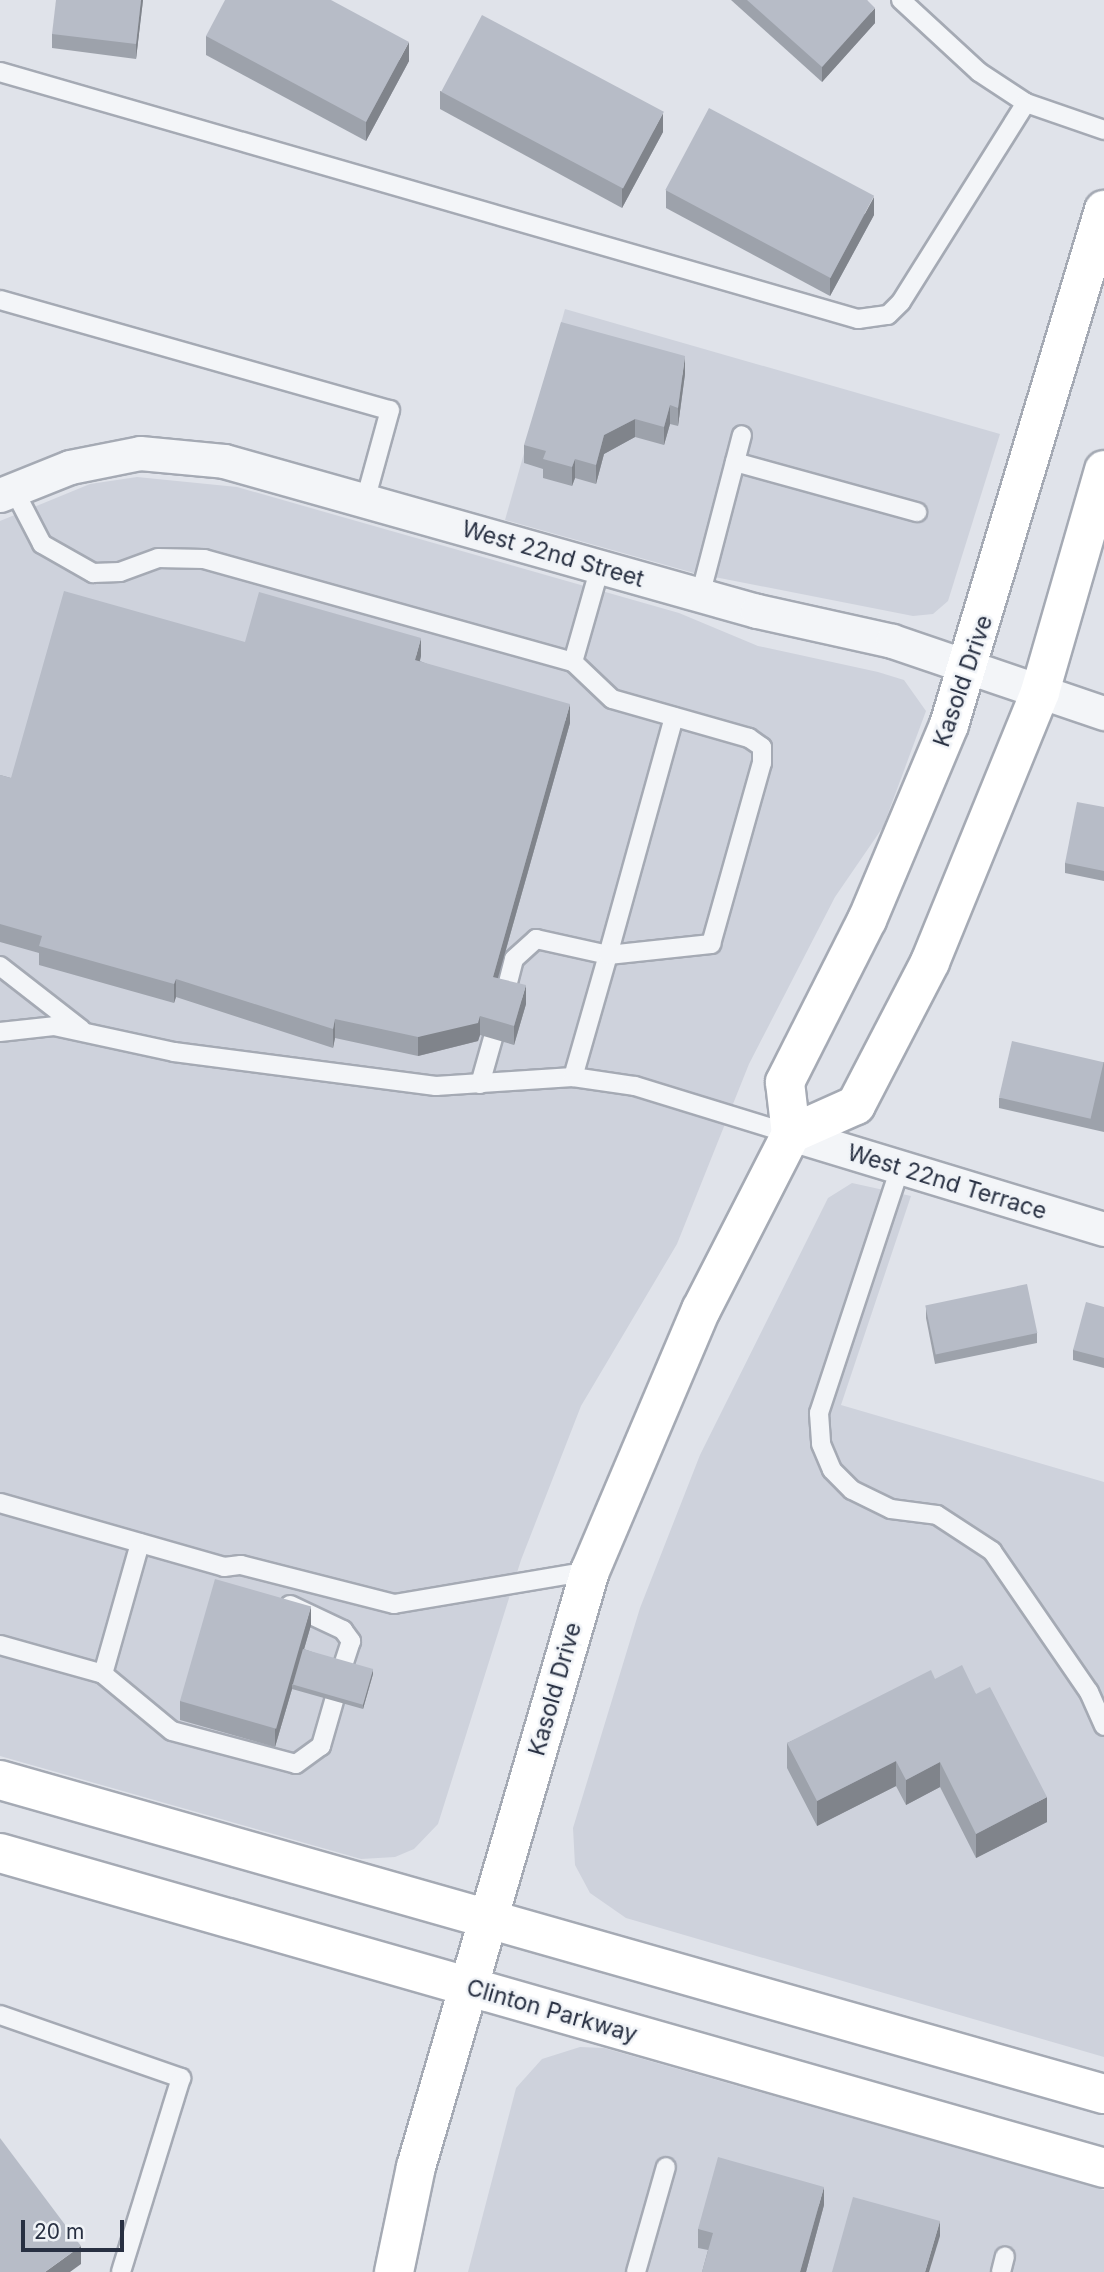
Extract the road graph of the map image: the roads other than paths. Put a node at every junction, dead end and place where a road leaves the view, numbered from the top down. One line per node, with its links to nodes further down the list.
1 (901, 0): 3 (lane)
2 (0, 72): 3 (lane)
3 (1026, 103): 4 (lane)
4 (1104, 130)
5 (1104, 210): 16 (main road, Kasold Drive)
6 (0, 300): 11 (lane)
7 (742, 435): 8 (lane)
8 (734, 462): 12 (lane); 14 (lane)
9 (1104, 470): 17 (main road)
10 (7, 491): 11 (street, West 22nd Street); 15 (lane)
11 (365, 501): 13 (street, West 22nd Street)
12 (917, 512)
13 (600, 567): 14 (street, West 22nd Street); 15 (lane)
14 (700, 596): 16 (street, West 22nd Street)
15 (573, 662): 19 (lane)
16 (968, 667): 17 (street, West 22nd Street); 28 (main road, Kasold Drive)
17 (1040, 692): 18 (street, West 22nd Street); 28 (main road)
18 (1104, 713)
19 (674, 717): 20 (lane); 20 (lane)
20 (608, 955): 22 (lane); 26 (lane)
21 (0, 966): 23 (lane)
22 (504, 998)
23 (84, 1031): 24 (lane); 27 (lane)
24 (0, 1032)
25 (493, 1038): 27 (lane)
26 (573, 1077): 27 (lane); 28 (lane)
27 (480, 1084)
28 (791, 1133): 29 (street, West 22nd Terrace); 34 (main road, Kasold Drive)
29 (900, 1168): 30 (street, West 22nd Terrace); 41 (lane)
30 (1104, 1229)
31 (0, 1503): 32 (lane)
32 (140, 1543): 33 (lane); 39 (lane)
33 (224, 1567): 34 (lane); 35 (lane)
34 (590, 1571): 44 (main road, Kasold Drive)
35 (228, 1587)
36 (276, 1601): 38 (lane)
37 (0, 1645): 39 (lane)
38 (343, 1665)
39 (103, 1674): 40 (lane)
40 (334, 1701)
41 (1104, 1726)
42 (0, 1780): 44 (main road)
43 (0, 1853): 45 (main road, Clinton Parkway)
44 (488, 1920): 45 (main road, Kasold Drive); 47 (main road)
45 (468, 1987): 49 (main road, Clinton Parkway); 51 (main road, Kasold Drive)
46 (0, 2015): 50 (lane)
47 (1104, 2094)
48 (666, 2167): 52 (lane)
49 (1104, 2168)
50 (121, 2272)
51 (394, 2272)
52 (636, 2272)

